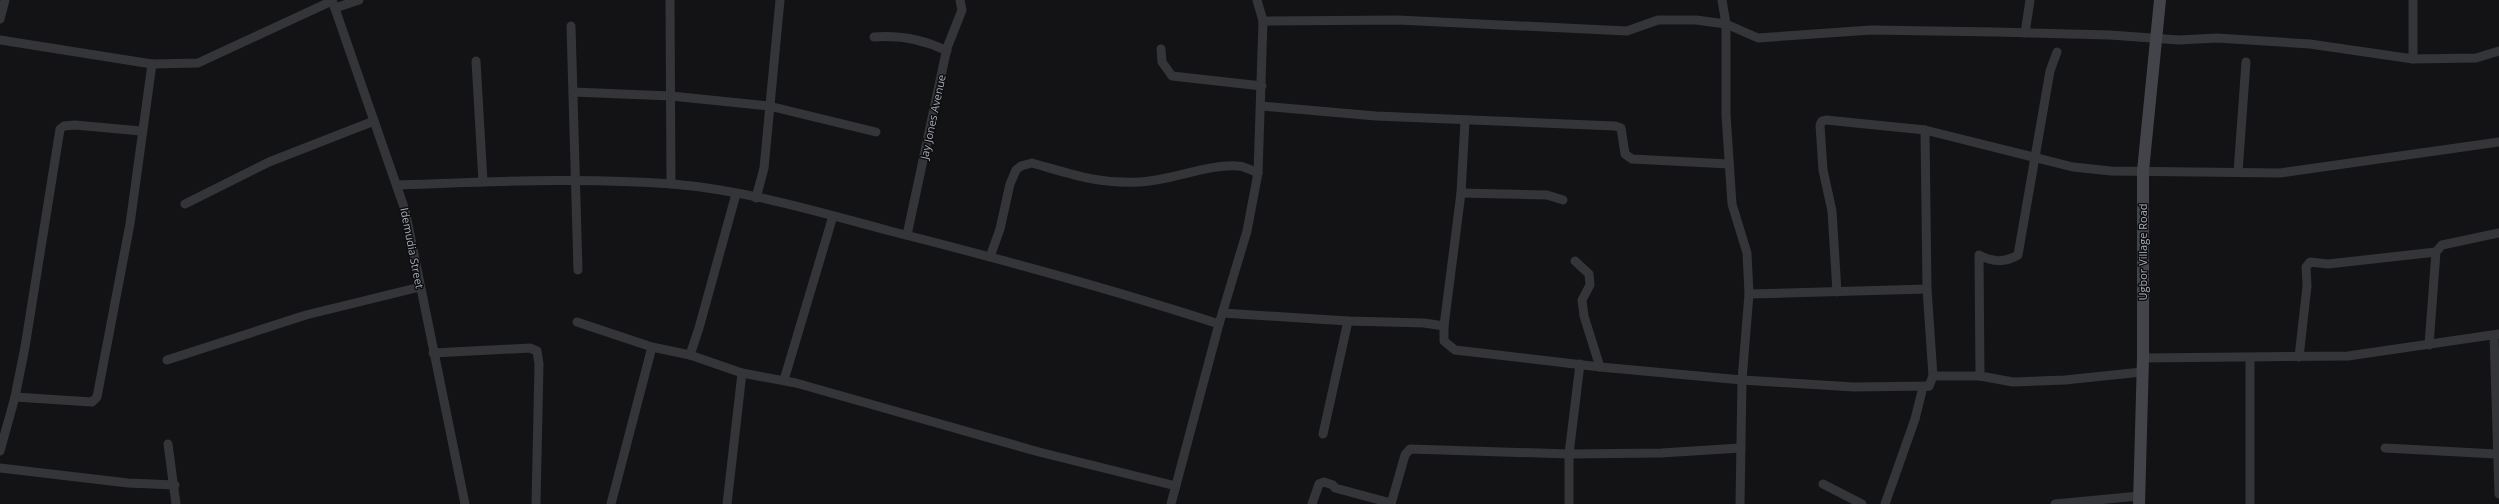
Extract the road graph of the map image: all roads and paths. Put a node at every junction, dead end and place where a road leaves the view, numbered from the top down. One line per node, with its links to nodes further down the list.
1 (5, 0): 12 (street)
2 (359, 0): 11 (street)
3 (670, 0): 30 (street)
4 (780, 0): 31 (street)
5 (960, 0): 21 (street, Jay Jones Avenue)
6 (1257, 0): 13 (street)
7 (1722, 0): 14 (street)
8 (2030, 0): 16 (street)
9 (2160, 0): 18 (street, Ugbor Village Road)
10 (2413, 0): 24 (street)
11 (333, 3): 27 (street); 33 (street, Idemudia Street)
12 (0, 19)
13 (1263, 21): 14 (street); 28 (street)
14 (1726, 24): 16 (street); 40 (street)
15 (571, 26): 29 (street)
16 (2025, 33): 18 (street)
17 (874, 37): 21 (street)
18 (2157, 37): 24 (street); 41 (street, Ugbor Village Road)
19 (0, 40): 27 (street)
20 (1161, 49): 28 (street)
21 (947, 51): 55 (street, Jay Jones Avenue)
22 (2499, 51): 24 (street)
23 (2057, 52): 39 (street)
24 (2413, 59)
25 (476, 61): 44 (street)
26 (2246, 62): 42 (street)
27 (152, 64): 36 (street)
28 (1262, 86): 32 (street)
29 (573, 92): 30 (street); 45 (street)
30 (671, 96): 31 (street); 46 (street)
31 (769, 106): 37 (street); 50 (street)
32 (1261, 106): 34 (street); 43 (street)
33 (374, 121): 47 (street, Idemudia Street); 52 (street)
34 (1465, 121): 40 (street); 48 (street)
35 (1924, 130): 39 (street); 61 (street); 62 (street)
36 (141, 132): 87 (street); 87 (street)
37 (876, 132)
38 (2499, 142): 42 (street)
39 (2035, 157): 41 (street); 83 (street)
40 (1729, 164): 63 (street)
41 (2143, 171): 42 (street); 75 (street, Ugbor Village Road)
42 (2238, 172)
43 (1258, 173): 57 (street); 64 (street)
44 (483, 182): 45 (street); 47 (street)
45 (577, 182): 46 (street); 59 (street)
46 (671, 184): 49 (street)
47 (397, 185): 60 (street, Idemudia Street)
48 (1461, 193): 51 (street); 68 (street)
49 (736, 194): 50 (street); 73 (street)
50 (756, 198): 53 (street)
51 (1563, 200)
52 (185, 204)
53 (833, 216): 55 (street); 84 (street)
54 (2499, 233): 56 (street)
55 (907, 235): 57 (street)
56 (2436, 252): 70 (street); 74 (street)
57 (990, 257): 67 (street)
58 (1575, 261): 79 (street)
59 (578, 270)
60 (420, 287): 72 (street, Idemudia Street); 77 (street)
61 (1927, 289): 62 (street); 82 (street)
62 (1837, 292): 63 (street)
63 (1749, 294): 85 (street)
64 (1223, 313): 65 (street); 67 (street)
65 (1348, 321): 68 (street); 89 (street)
66 (577, 322): 71 (street)
67 (1220, 324): 99 (street)
68 (1444, 326): 78 (street)
69 (2496, 335): 70 (street); 88 (street)
70 (2429, 345): 74 (street)
71 (652, 347): 73 (street); 105 (street)
72 (433, 353): 103 (street, Idemudia Street); 104 (street)
73 (690, 355): 81 (street)
74 (2299, 357): 76 (street)
75 (2143, 358): 76 (street); 80 (street, Ugbor Village Road)
76 (2250, 358): 115 (street)
77 (167, 360)
78 (1580, 364): 79 (street); 94 (street)
79 (1600, 367): 85 (street)
80 (2142, 372): 83 (street); 101 (street, Ugbor Village Road)
81 (742, 373): 84 (street); 106 (street)
82 (1933, 376): 83 (street); 86 (street)
83 (1980, 376)
84 (784, 380): 99 (street)
85 (1742, 380): 86 (street); 91 (street)
86 (1929, 386): 113 (street)
87 (15, 397): 93 (street)
88 (2497, 412): 95 (street)
89 (1323, 434)
90 (168, 444): 98 (street)
91 (1741, 448): 94 (street); 111 (street)
92 (2385, 448): 95 (street)
93 (0, 451)
94 (1569, 454): 109 (street); 110 (street)
95 (2496, 454): 100 (street)
96 (0, 468): 98 (street)
97 (1823, 484): 112 (street)
98 (175, 485): 102 (street)
99 (1176, 486): 107 (street)
100 (2499, 494)
101 (2139, 500): 114 (street)
102 (176, 504)
103 (465, 504)
104 (536, 504)
105 (611, 504)
106 (727, 504)
107 (1171, 504)
108 (1312, 504): 109 (street)
109 (1391, 504)
110 (1569, 504)
111 (1740, 504)
112 (1862, 504)
113 (1885, 504)
114 (2055, 504)
115 (2250, 504)

